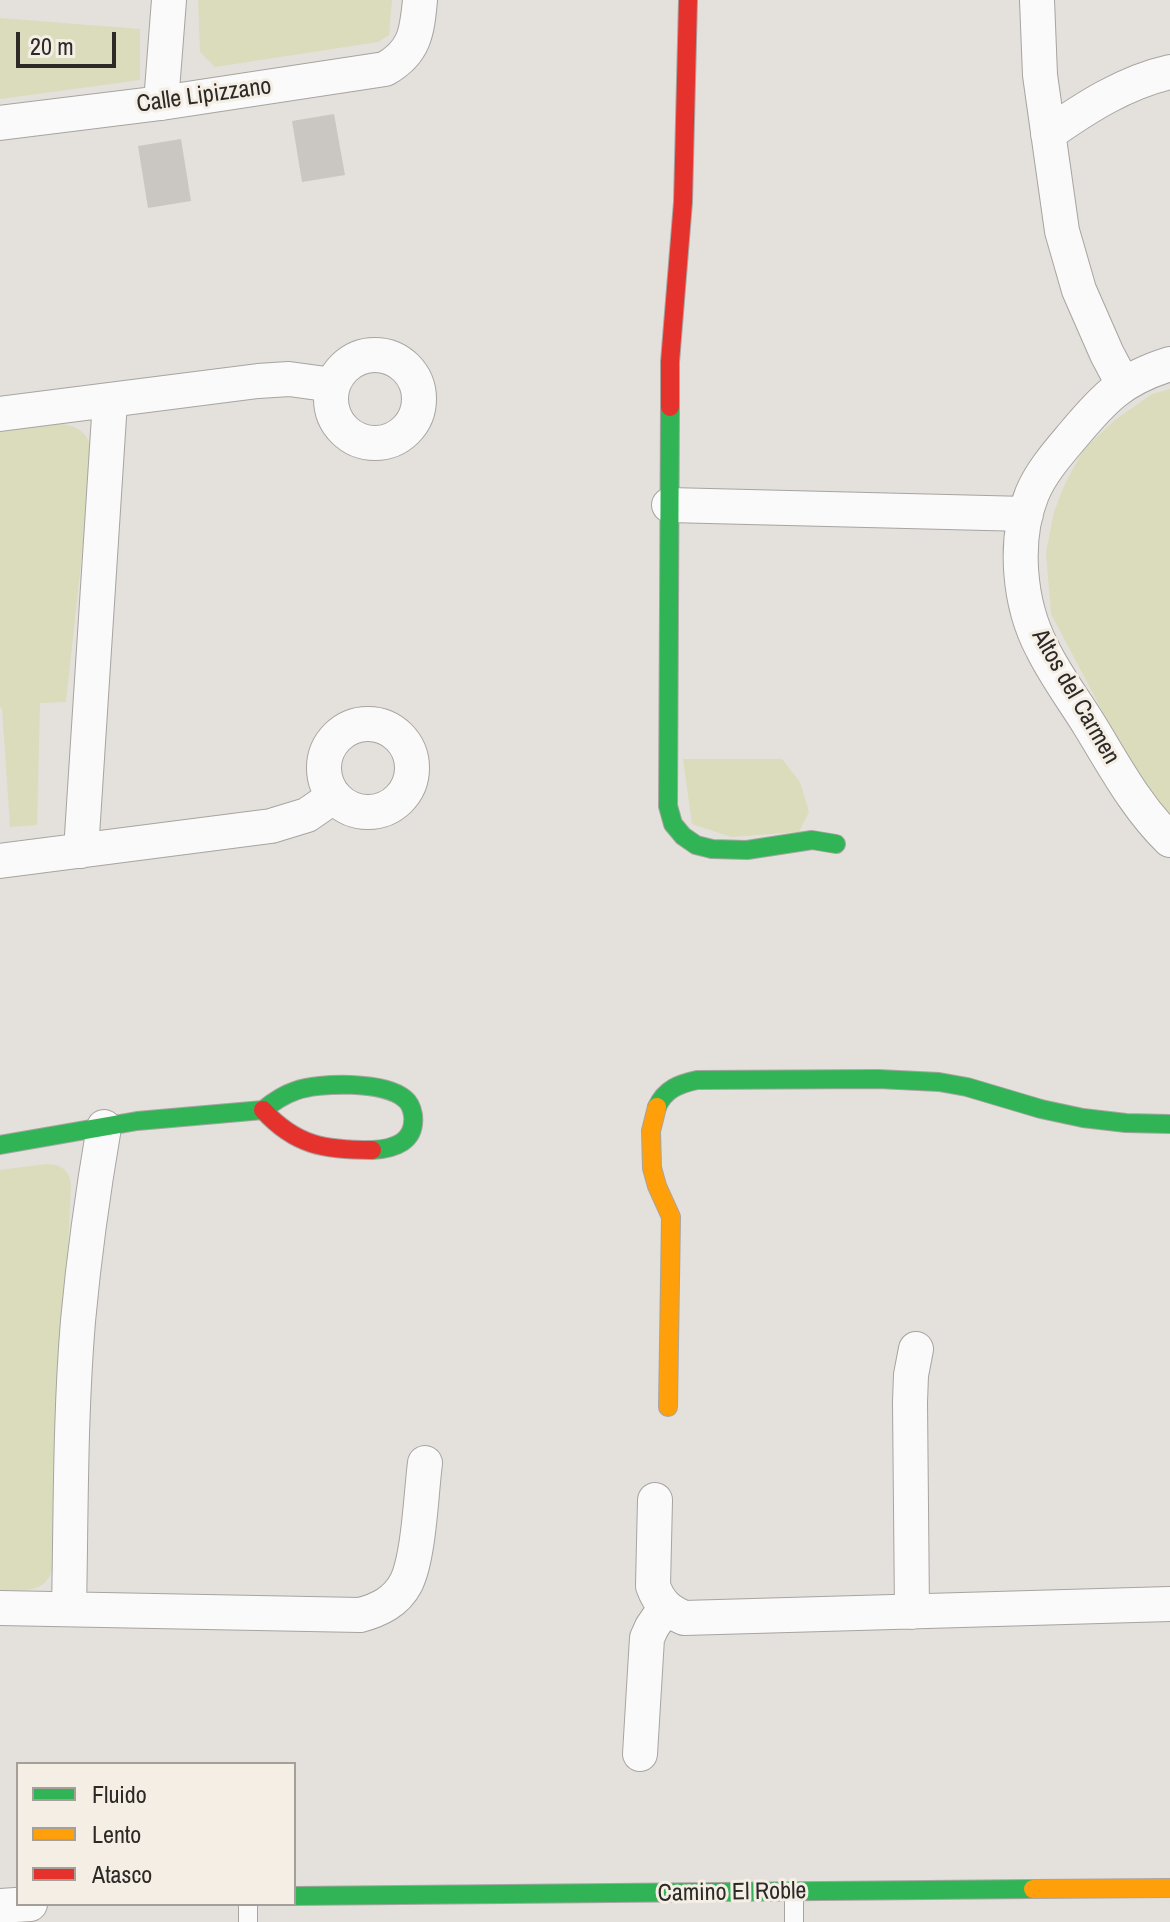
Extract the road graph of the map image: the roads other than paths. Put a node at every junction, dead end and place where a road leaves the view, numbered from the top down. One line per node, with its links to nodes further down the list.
1 (169, 0): 6 (street)
2 (420, 0): 6 (street, Calle Lipizzano)
3 (688, 0): 14 (street)
4 (1037, 0): 8 (street)
5 (1170, 72): 8 (street)
6 (161, 103): 7 (street, Calle Lipizzano)
7 (0, 123)
8 (1048, 134): 10 (street)
9 (1170, 364): 10 (street, Altos del Carmen)
10 (1123, 384): 15 (street, Altos del Carmen)
11 (333, 385): 12 (street)
12 (110, 401): 13 (street); 19 (street)
13 (0, 414)
14 (669, 505): 15 (street); 18 (street)
15 (1026, 514): 17 (street, Altos del Carmen)
16 (333, 797): 19 (street)
17 (1170, 840)
18 (836, 844)
19 (81, 851): 20 (street)
20 (0, 861)
21 (263, 1110): 21 (street); 23 (street)
22 (1170, 1124): 26 (street)
23 (104, 1127): 24 (street); 32 (street)
24 (0, 1145)
25 (916, 1349): 33 (street)
26 (668, 1407)
27 (425, 1463): 32 (street)
28 (655, 1500): 31 (street)
29 (1170, 1604): 33 (street)
30 (0, 1608): 32 (street)
31 (665, 1608): 33 (street); 34 (street)
32 (69, 1609)
33 (912, 1612)
34 (640, 1754)
35 (1170, 1888): 36 (street, Camino El Roble)
36 (794, 1893): 37 (street, Camino El Roble); 38 (lane)
37 (296, 1896)
38 (794, 1922)

